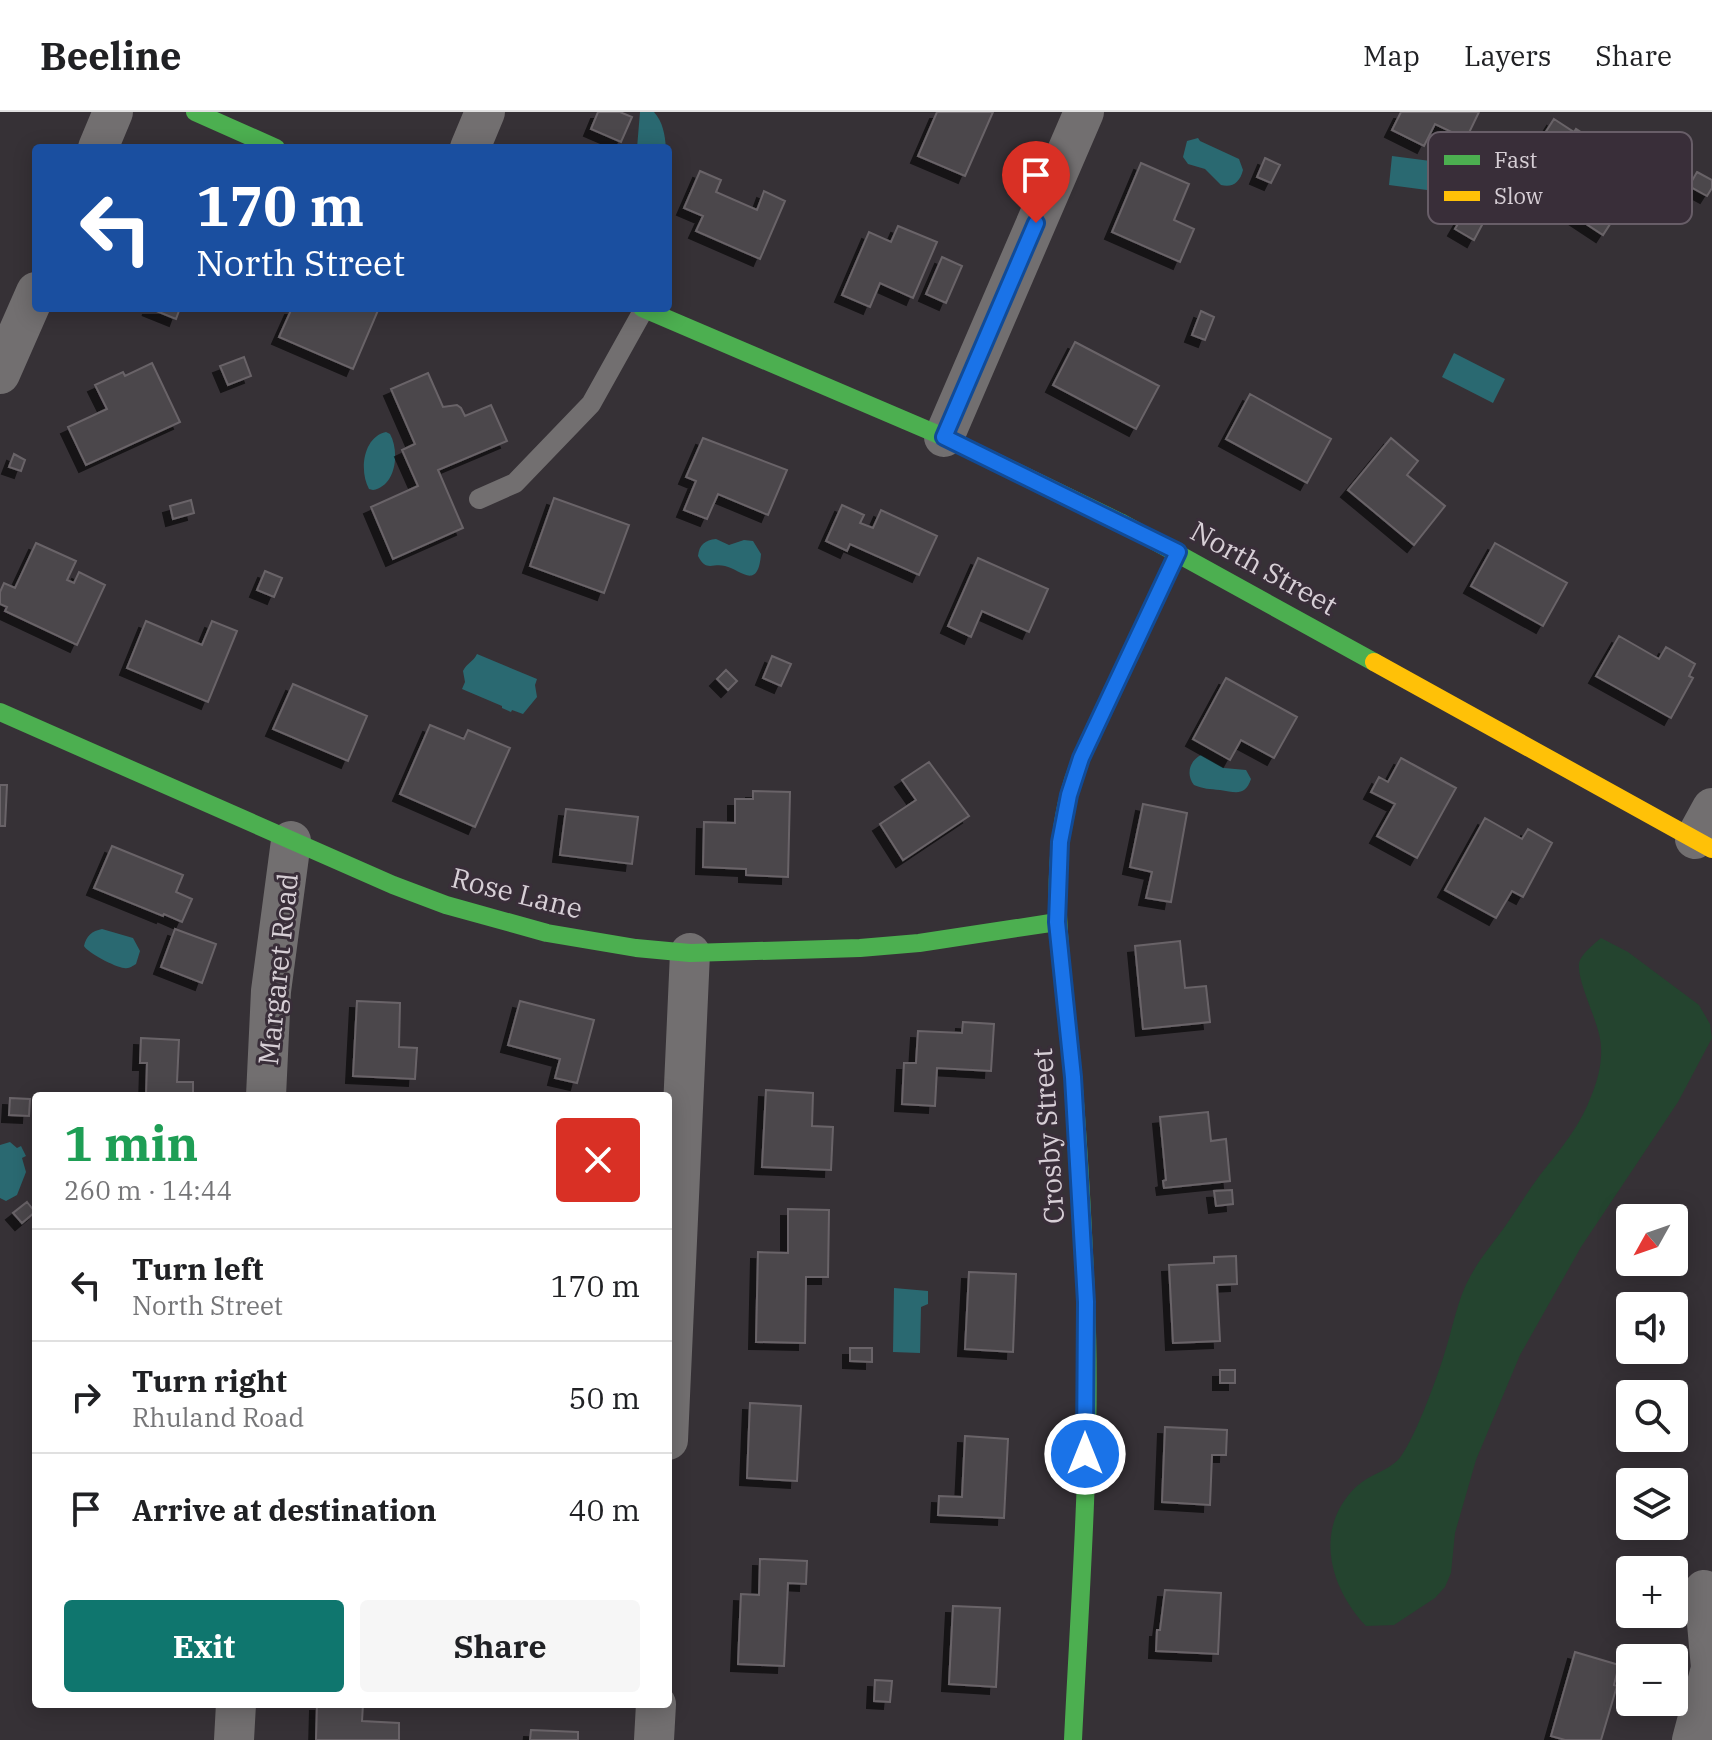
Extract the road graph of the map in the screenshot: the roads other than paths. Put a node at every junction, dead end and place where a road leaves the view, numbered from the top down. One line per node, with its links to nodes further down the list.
1 (113, 112): 5 (street)
2 (195, 112): 6 (street)
3 (485, 112): 7 (street)
4 (1084, 112): 12 (street)
5 (100, 144)
6 (267, 144)
7 (472, 144)
8 (32, 301): 11 (street)
9 (641, 312): 13 (lane)
10 (652, 312): 12 (street, North Street)
11 (0, 374)
12 (944, 437): 14 (street, North Street)
13 (479, 499)
14 (1178, 552): 16 (street, North Street); 18 (street, Crosby Street)
15 (0, 712): 17 (street, Rose Lane)
16 (1706, 832)
17 (291, 841): 19 (street, Rose Lane); 20 (street, Margaret Road)
18 (1057, 922): 19 (street, Rose Lane); 27 (street, Crosby Street)
19 (690, 953): 21 (street)
20 (266, 1092)
21 (672, 1351)
22 (1704, 1590): 28 (street)
23 (236, 1708): 25 (street)
24 (656, 1708): 26 (street)
25 (234, 1740)
26 (654, 1740)
27 (1073, 1740)
28 (1692, 1740)

